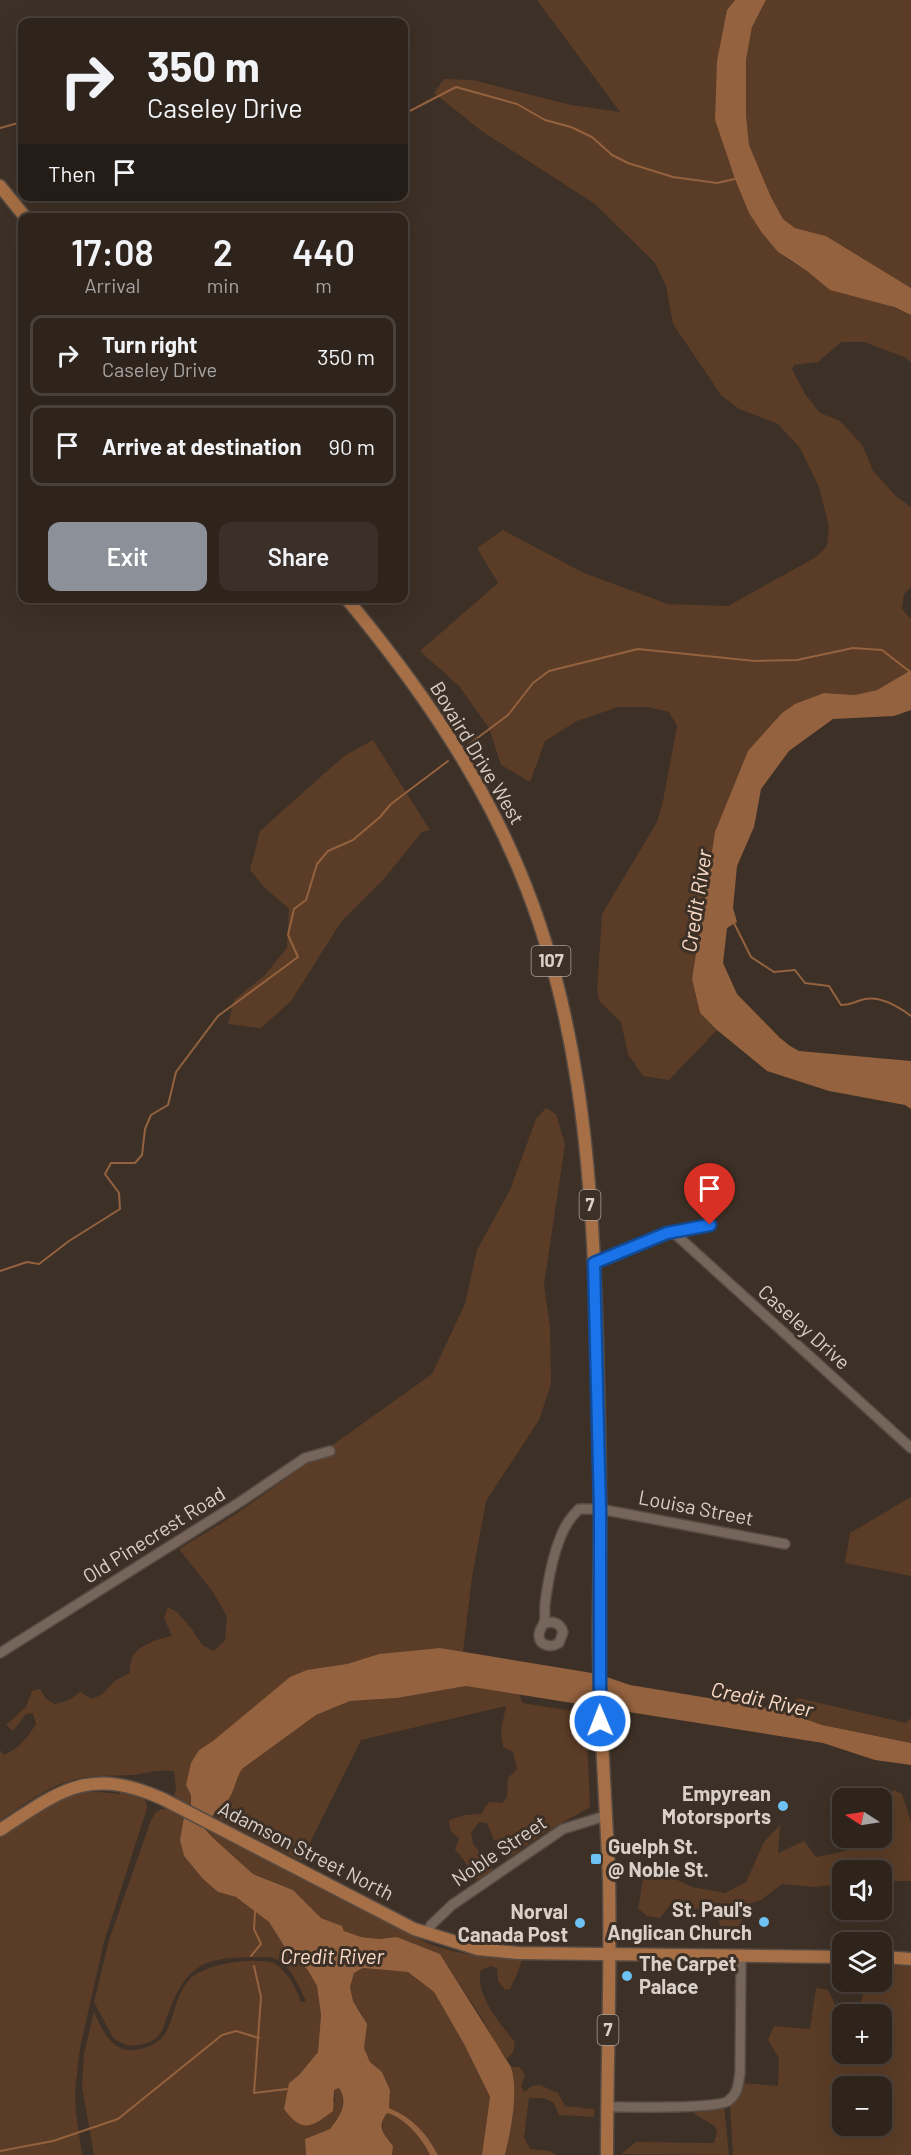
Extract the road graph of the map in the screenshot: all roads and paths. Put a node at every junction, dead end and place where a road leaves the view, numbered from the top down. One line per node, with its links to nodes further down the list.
1 (0, 186): 2 (main road)
2 (22, 213)
3 (350, 603): 4 (main road, Bovaird Drive West / 107)
4 (586, 1148): 7 (main road, Bovaird Drive West / 7)
5 (710, 1225): 6 (street)
6 (673, 1232): 7 (street); 8 (street, Caseley Drive)
7 (594, 1263): 10 (main road, 7)
8 (911, 1448)
9 (330, 1451): 13 (street, Old Pinecrest Road)
10 (600, 1509): 11 (street, Louisa Street); 12 (street); 14 (main road, 7)
11 (785, 1544)
12 (544, 1624)
13 (0, 1653)
14 (605, 1816): 16 (street, Noble Street); 17 (main road, 7)
15 (0, 1830): 16 (main road, Adamson Street North)
16 (426, 1934): 17 (main road, Adamson Street North)
17 (608, 1954): 18 (main road, Adamson Street North); 22 (main road, 7)
18 (741, 1955): 19 (main road, Adamson Street North); 22 (street)
19 (832, 1957)
20 (892, 1958): 21 (main road)
21 (911, 1959)
22 (607, 2107): 23 (main road, 7)
23 (607, 2155)

